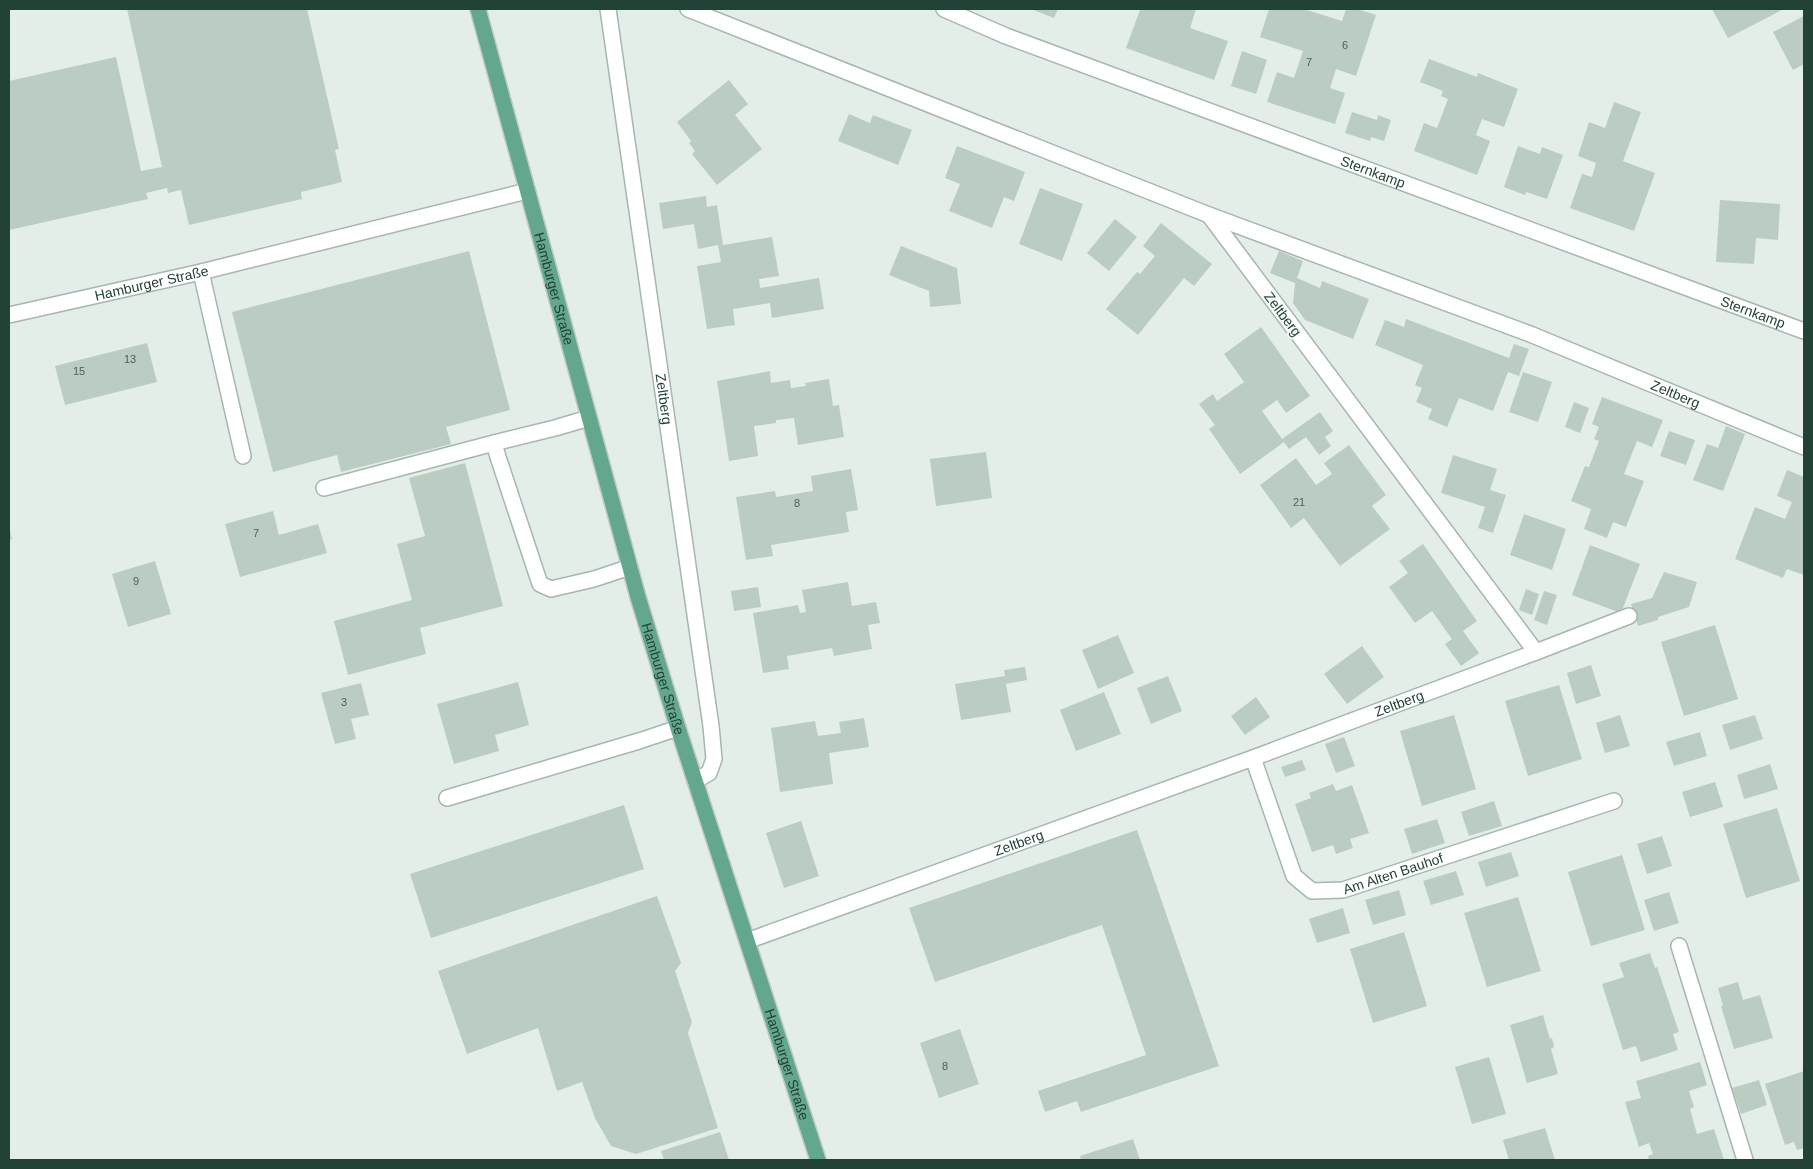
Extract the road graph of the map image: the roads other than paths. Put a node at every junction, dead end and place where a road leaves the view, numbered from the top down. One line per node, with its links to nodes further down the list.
1 (478, 9): 5 (main road, Hamburger Straße)
2 (608, 9): 20 (street, Zeltberg)
3 (688, 9): 6 (street, Zeltberg)
4 (944, 9): 9 (street, Sternkamp)
5 (527, 191): 7 (street, Hamburger Straße); 10 (main road, Hamburger Straße)
6 (1209, 215): 12 (street, Zeltberg); 17 (street, Zeltberg)
7 (201, 272): 8 (street, Hamburger Straße); 13 (street)
8 (9, 316)
9 (1804, 331)
10 (589, 418): 11 (street); 15 (main road, Hamburger Straße)
11 (494, 443): 14 (street); 15 (street)
12 (1804, 447)
13 (243, 456)
14 (324, 488)
15 (630, 567): 18 (main road, Hamburger Straße)
16 (1629, 616): 17 (street)
17 (1536, 652): 19 (street, Zeltberg)
18 (678, 728): 20 (main road, Hamburger Straße); 21 (street)
19 (1253, 758): 22 (street, Am Alten Bauhof); 23 (street, Zeltberg)
20 (695, 781): 23 (main road, Hamburger Straße)
21 (447, 798)
22 (1614, 801)
23 (747, 942): 25 (main road, Hamburger Straße)
24 (1679, 946): 26 (street)
25 (818, 1160)
26 (1745, 1160)

